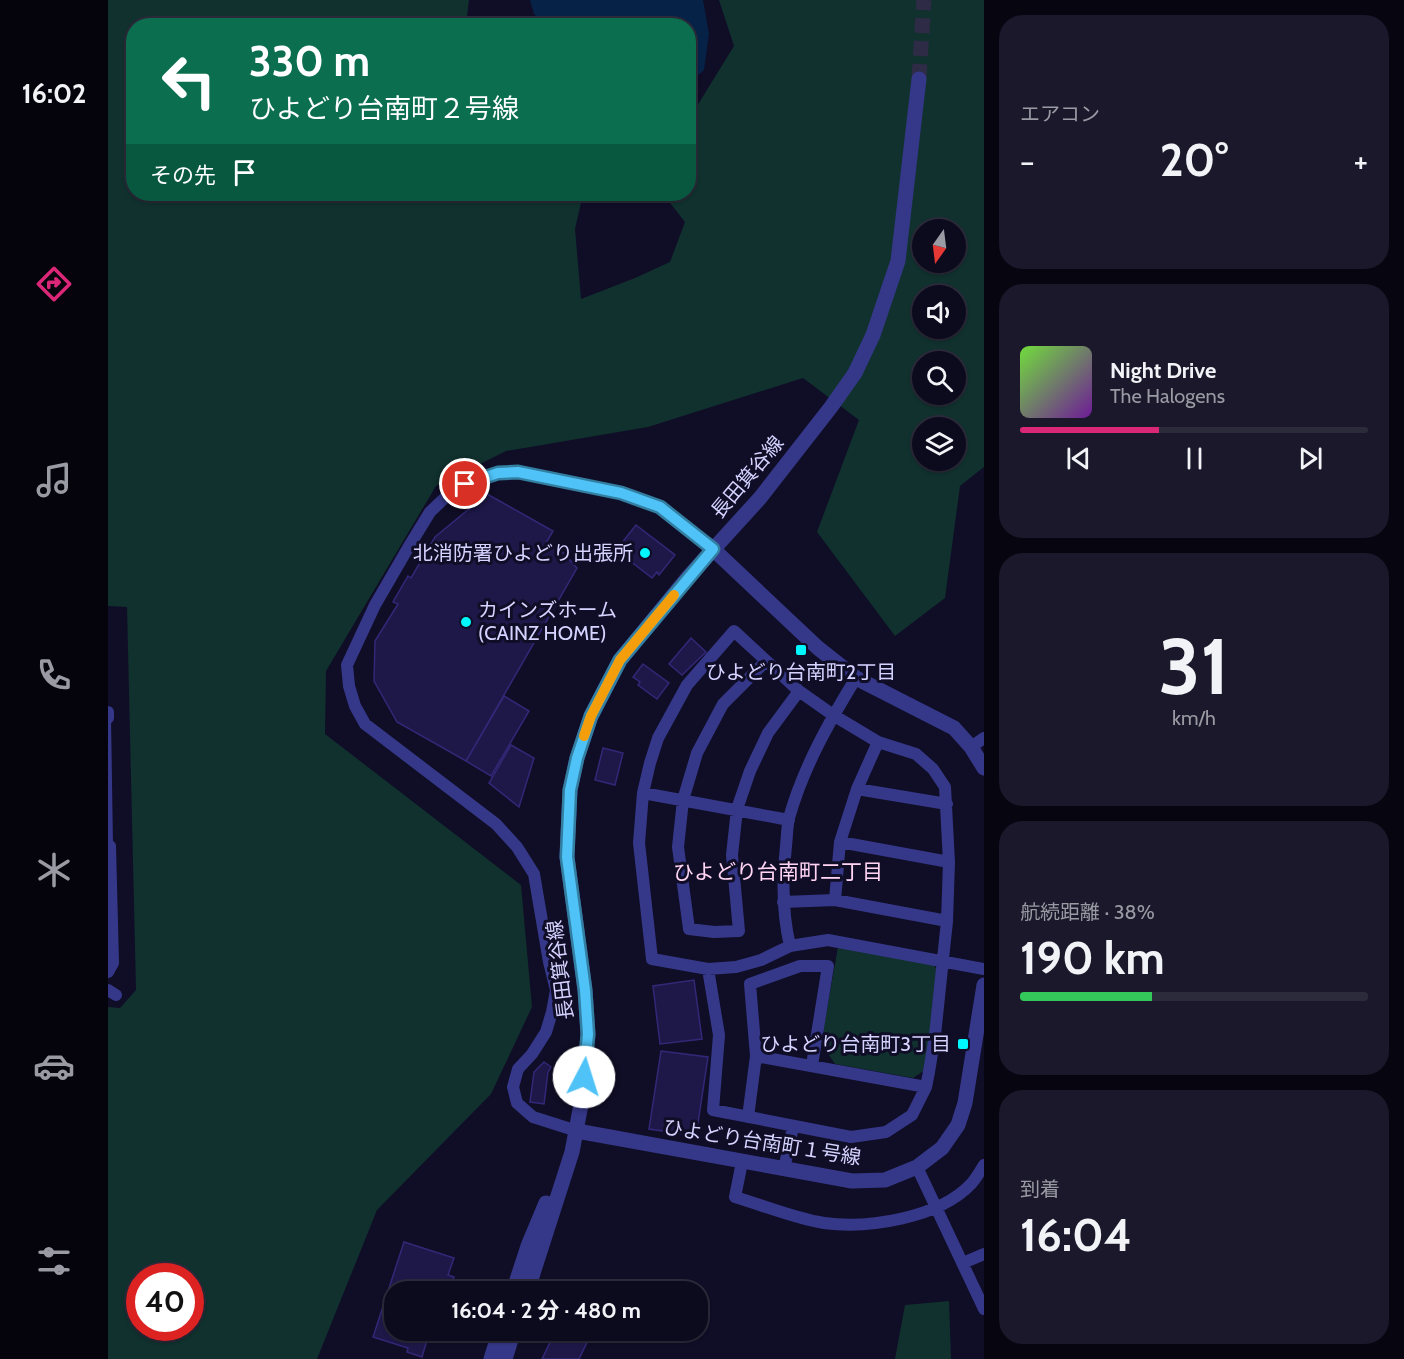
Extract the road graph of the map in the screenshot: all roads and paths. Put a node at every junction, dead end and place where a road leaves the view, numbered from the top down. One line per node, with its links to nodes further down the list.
1 (919, 79): 2 (street, 長田箕谷線)
2 (713, 549): 4 (street); 35 (street, 長田箕谷線); 35 (street)
3 (766, 661): 5 (street); 13 (street); 14 (street)
4 (855, 678): 7 (street); 10 (street)
5 (799, 691): 7 (street); 16 (street)
6 (108, 712): 8 (street)
7 (833, 715): 9 (street); 17 (street)
8 (108, 718): 19 (lane)
9 (878, 742): 12 (street); 15 (street)
10 (978, 743): 11 (street)
11 (984, 768)
12 (857, 789): 15 (street); 18 (street)
13 (643, 793): 14 (street); 26 (street)
14 (683, 800): 16 (street); 16 (street)
15 (947, 804): 20 (street)
16 (737, 809): 17 (street)
17 (789, 820): 22 (street)
18 (840, 842): 20 (street); 21 (street)
19 (110, 846): 28 (street)
20 (948, 862): 23 (street)
21 (835, 900): 22 (street); 23 (street)
22 (783, 902): 24 (street)
23 (947, 921): 25 (street)
24 (790, 946): 25 (street); 26 (street)
25 (944, 961): 27 (street); 32 (street)
26 (708, 969): 33 (street)
27 (984, 969)
28 (108, 972)
29 (984, 985): 38 (street, ひよどり台南町１号線)
30 (756, 1056): 31 (street); 31 (street); 33 (street)
31 (812, 1065): 32 (street)
32 (926, 1087): 34 (street)
33 (748, 1117): 34 (street)
34 (793, 1127): 39 (street)
35 (577, 1131): 36 (street, ひよどり台南町１号線); 45 (street, 長田箕谷線); 46 (street, 長田箕谷線)
36 (742, 1162): 39 (street, ひよどり台南町１号線); 42 (street)
37 (984, 1165): 40 (street)
38 (917, 1167): 39 (street, ひよどり台南町１号線); 42 (street)
39 (784, 1169)
40 (971, 1184): 41 (street); 42 (street)
41 (984, 1186)
42 (936, 1209): 44 (street)
43 (984, 1254): 44 (street)
44 (963, 1263): 47 (street)
45 (517, 1281)
46 (530, 1281)
47 (984, 1309)
48 (497, 1341): 50 (street)
49 (511, 1341): 51 (street)
50 (491, 1359)
51 (505, 1359)

